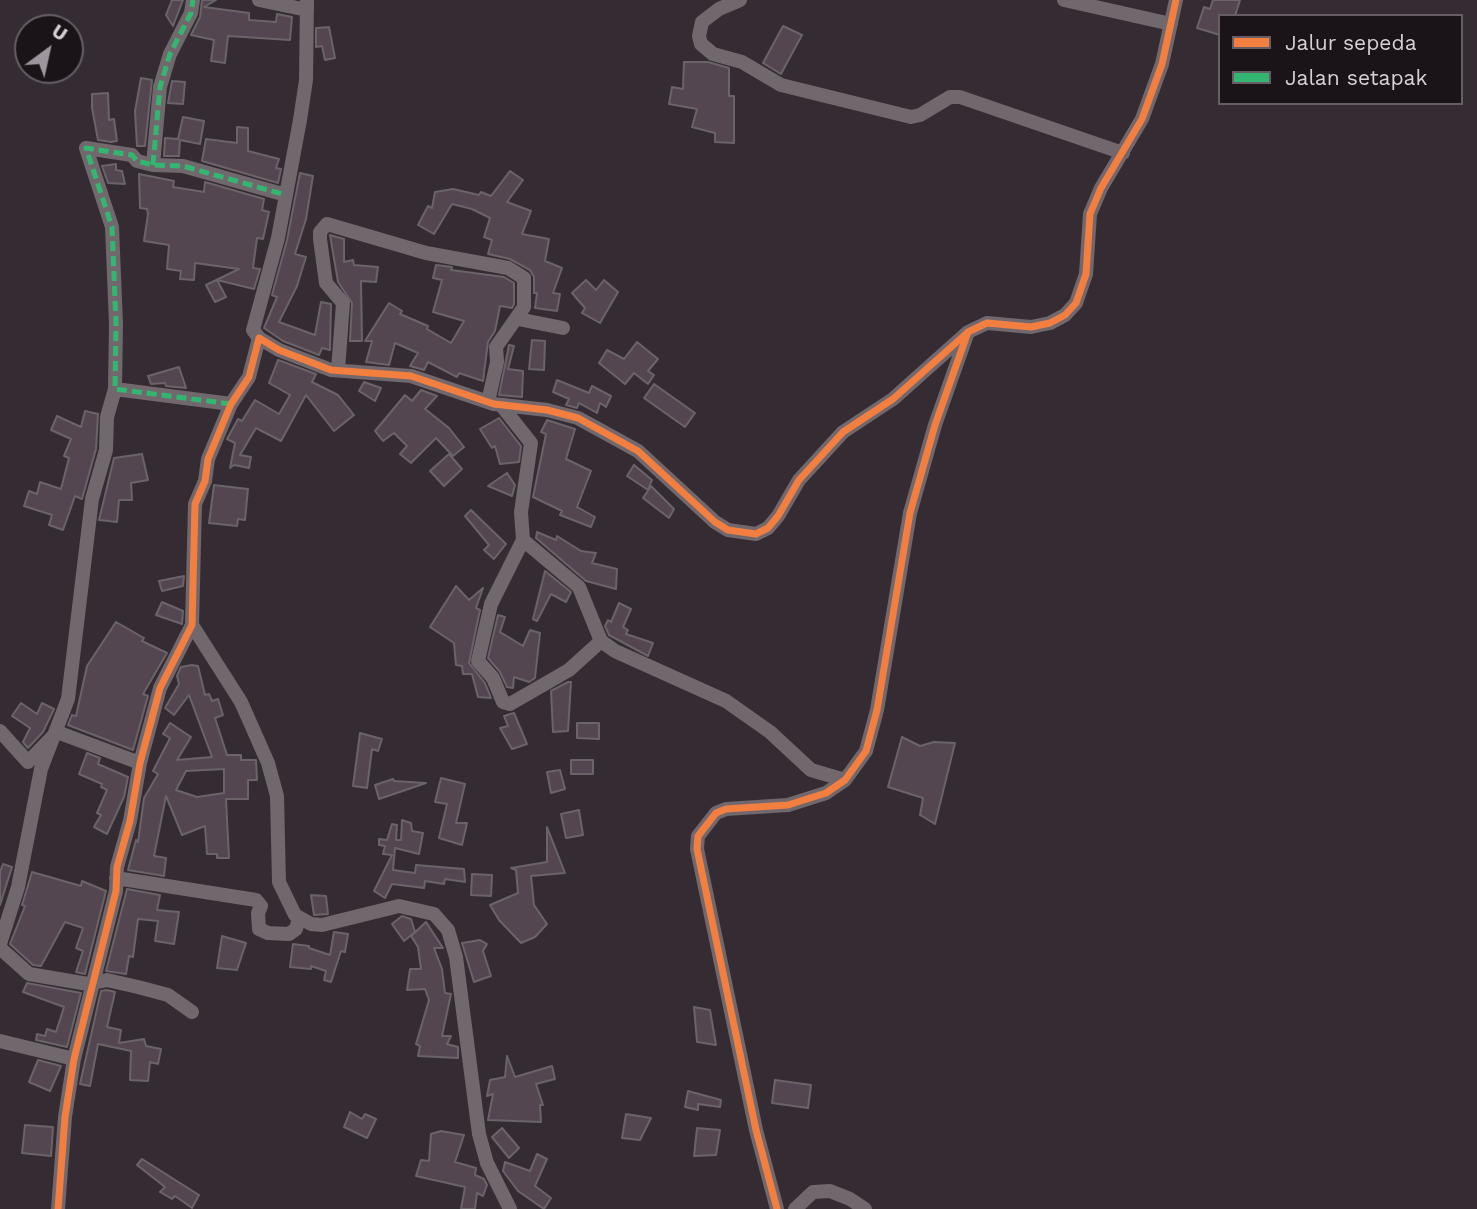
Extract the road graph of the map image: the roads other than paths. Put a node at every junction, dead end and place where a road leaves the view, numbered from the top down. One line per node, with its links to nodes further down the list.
1 (193, 0): 9 (street)
2 (259, 0): 6 (street)
3 (740, 0): 8 (street)
4 (1064, 0): 7 (street)
5 (1176, 0): 7 (street)
6 (307, 5): 10 (street)
7 (1171, 24): 8 (street)
8 (1124, 153): 13 (street)
9 (153, 165): 10 (street); 16 (street)
10 (286, 195): 14 (street)
11 (518, 319): 12 (street); 15 (street); 17 (street)
12 (563, 328)
13 (968, 332): 17 (street); 25 (street)
14 (259, 338): 15 (street); 18 (street)
15 (338, 370): 17 (street)
16 (115, 389): 18 (street); 23 (street)
17 (494, 403): 19 (street)
18 (231, 404): 20 (street)
19 (523, 540): 21 (street); 21 (street)
20 (192, 625): 24 (street); 27 (street)
21 (601, 640): 25 (street)
22 (0, 731): 23 (street)
23 (57, 732): 24 (street); 28 (street)
24 (139, 763): 26 (street)
25 (845, 780): 35 (street)
26 (116, 878): 27 (street); 29 (street)
27 (299, 918): 34 (street)
28 (0, 946): 29 (street)
29 (93, 983): 30 (street); 32 (street)
30 (192, 1012)
31 (0, 1041): 32 (street)
32 (74, 1059): 33 (street)
33 (58, 1209)
34 (510, 1209)
35 (777, 1209)
36 (795, 1209): 37 (street)
37 (865, 1209)

